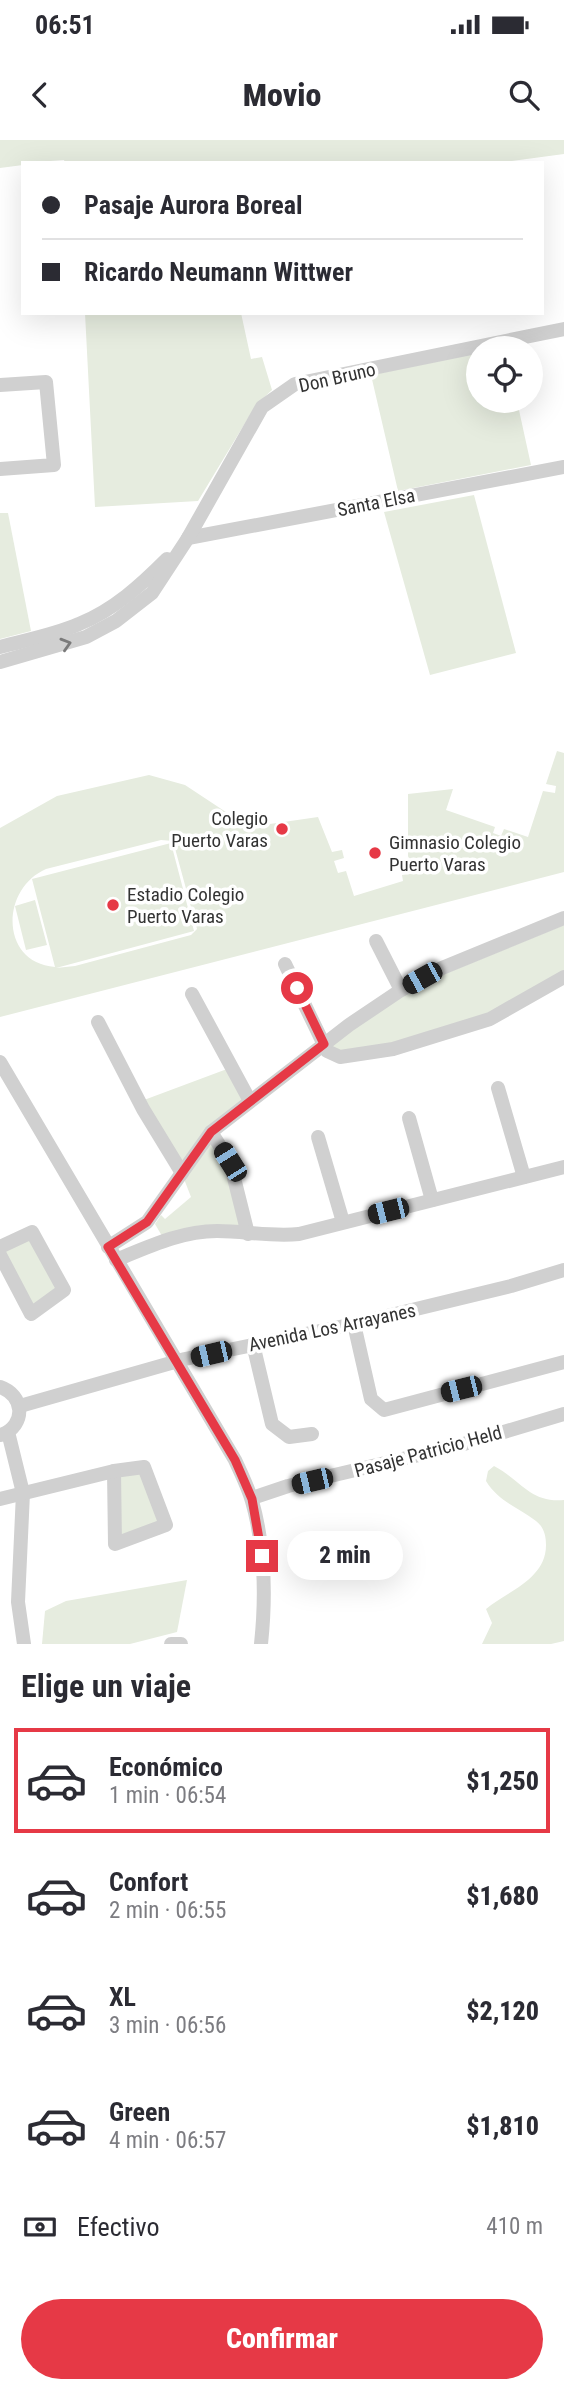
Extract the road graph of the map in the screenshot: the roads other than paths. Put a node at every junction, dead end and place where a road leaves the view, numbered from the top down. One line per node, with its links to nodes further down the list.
1 (564, 329): 5 (street, Don Bruno)
2 (0, 385): 4 (street)
3 (564, 467): 5 (street, Santa Elsa)
4 (0, 469)
5 (188, 538): 7 (street, Don Bruno)
6 (0, 647): 7 (street)
7 (28, 647): 8 (street)
8 (0, 662)
9 (564, 918): 13 (street)
10 (376, 941): 13 (street)
11 (285, 964): 16 (street)
12 (564, 977): 16 (street)
13 (401, 989): 16 (street)
14 (192, 994): 19 (street)
15 (98, 1022): 24 (street)
16 (324, 1044): 19 (street)
17 (0, 1062): 32 (street)
18 (498, 1088): 25 (street)
19 (250, 1101): 21 (street)
20 (409, 1118): 26 (street)
21 (211, 1132): 24 (street); 29 (street)
22 (318, 1137): 28 (street)
23 (564, 1167): 25 (street)
24 (181, 1173): 27 (street)
25 (524, 1177): 26 (street)
26 (432, 1200): 28 (street)
27 (147, 1222): 30 (street); 32 (street)
28 (344, 1222): 29 (street)
29 (248, 1234): 30 (street)
30 (159, 1243): 32 (street)
31 (0, 1247): 33 (street)
32 (112, 1253): 37 (street)
33 (0, 1255)
34 (564, 1270): 35 (street, Avenida Los Arrayanes)
35 (354, 1324): 36 (street, Avenida Los Arrayanes); 38 (street)
36 (253, 1344): 37 (street, Avenida Los Arrayanes); 43 (street)
37 (176, 1362): 40 (street, Avenida Los Arrayanes); 47 (street)
38 (564, 1362)
39 (0, 1387): 40 (street)
40 (20, 1406): 42 (street)
41 (564, 1414): 47 (street, Pasaje Patricio Held)
42 (4, 1434): 45 (street)
43 (312, 1434)
44 (114, 1471): 44 (street); 45 (street)
45 (23, 1493): 46 (street); 48 (street)
46 (0, 1499)
47 (252, 1499): 51 (street)
48 (24, 1644)
49 (171, 1644): 50 (street)
50 (181, 1644)
51 (261, 1644)

